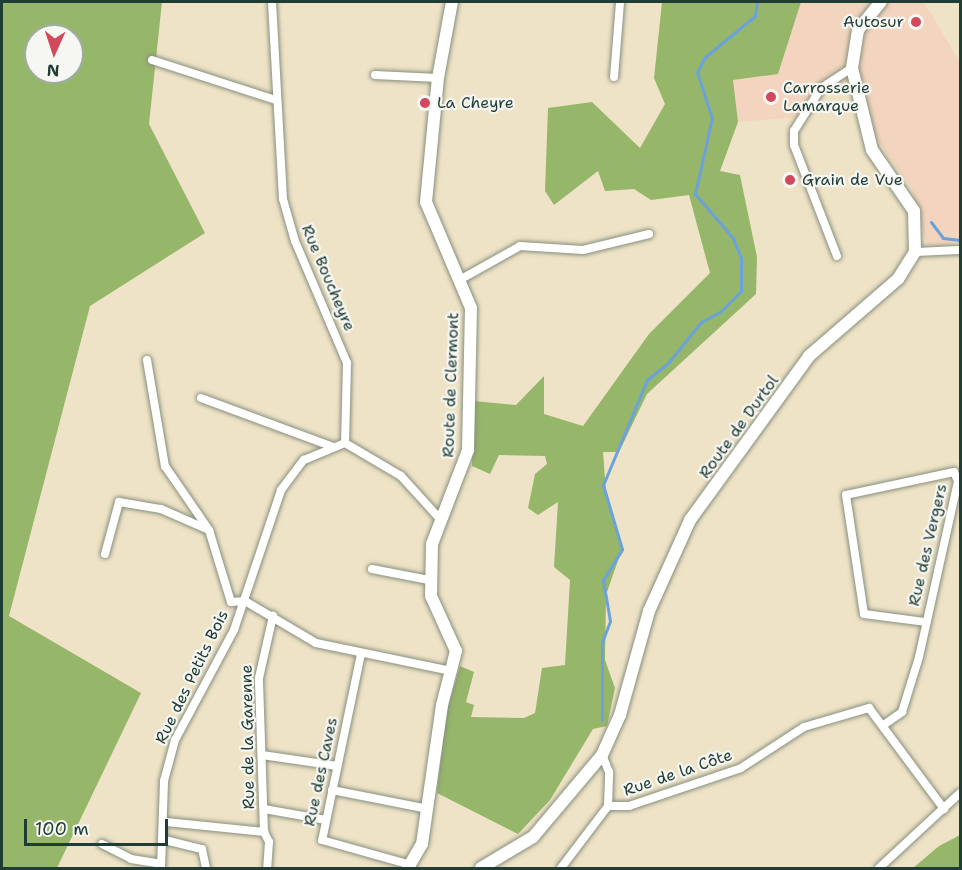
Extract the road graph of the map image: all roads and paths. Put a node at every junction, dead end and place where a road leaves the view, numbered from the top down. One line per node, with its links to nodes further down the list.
1 (272, 2): 10 (street, Rue Boucheyre)
2 (452, 2): 9 (street, Route de Clermont)
3 (620, 2): 8 (street)
4 (881, 2): 6 (street)
5 (152, 60): 10 (street)
6 (852, 68): 13 (street); 14 (street)
7 (375, 75): 9 (street)
8 (614, 76)
9 (438, 78): 15 (street, Route de Clermont)
10 (276, 100): 18 (street, Rue Boucheyre)
11 (649, 234): 15 (street)
12 (960, 250): 13 (street)
13 (915, 252): 32 (street, Route de Durtol)
14 (837, 256)
15 (462, 278): 20 (street, Route de Clermont)
16 (147, 360): 21 (street)
17 (201, 398): 19 (street)
18 (345, 442): 19 (street, Rue des Petits Bois); 20 (street)
19 (331, 446): 25 (street, Rue des Petits Bois)
20 (440, 519): 24 (street, Route de Clermont)
21 (209, 530): 22 (street); 25 (street)
22 (105, 554)
23 (372, 569): 24 (street)
24 (429, 580): 29 (street, Route de Clermont)
25 (245, 601): 26 (street); 41 (street, Rue des Petits Bois)
26 (273, 616): 28 (street); 31 (street, Rue de la Garenne)
27 (926, 622): 27 (street, Rue des Vergers); 30 (street, Rue des Vergers)
28 (362, 654): 29 (street); 33 (street, Rue des Caves)
29 (451, 671): 38 (street, Route de Clermont)
30 (885, 724): 36 (street, Rue de la Côte); 39 (street, Rue de la Côte)
31 (262, 755): 33 (street); 37 (street, Rue de la Garenne)
32 (602, 756): 36 (street); 49 (street, Route de Durtol)
33 (337, 766): 34 (street, Rue des Caves)
34 (332, 790): 38 (street); 40 (street, Rue des Caves)
35 (960, 793): 39 (street)
36 (608, 806): 50 (street)
37 (264, 809): 40 (street); 42 (street, Rue de la Garenne)
38 (428, 809): 46 (street, Route de Clermont)
39 (944, 809): 51 (street)
40 (326, 820): 46 (street, Rue des Caves)
41 (166, 822): 42 (street, Rue de la Garenne); 43 (street, Rue des Petits Bois)
42 (264, 832): 48 (street)
43 (165, 840): 45 (street, Rue des Petits Bois); 47 (street)
44 (102, 844): 45 (street)
45 (161, 866)
46 (409, 867)
47 (206, 868)
48 (267, 868)
49 (481, 868)
50 (561, 868)
51 (879, 868)

